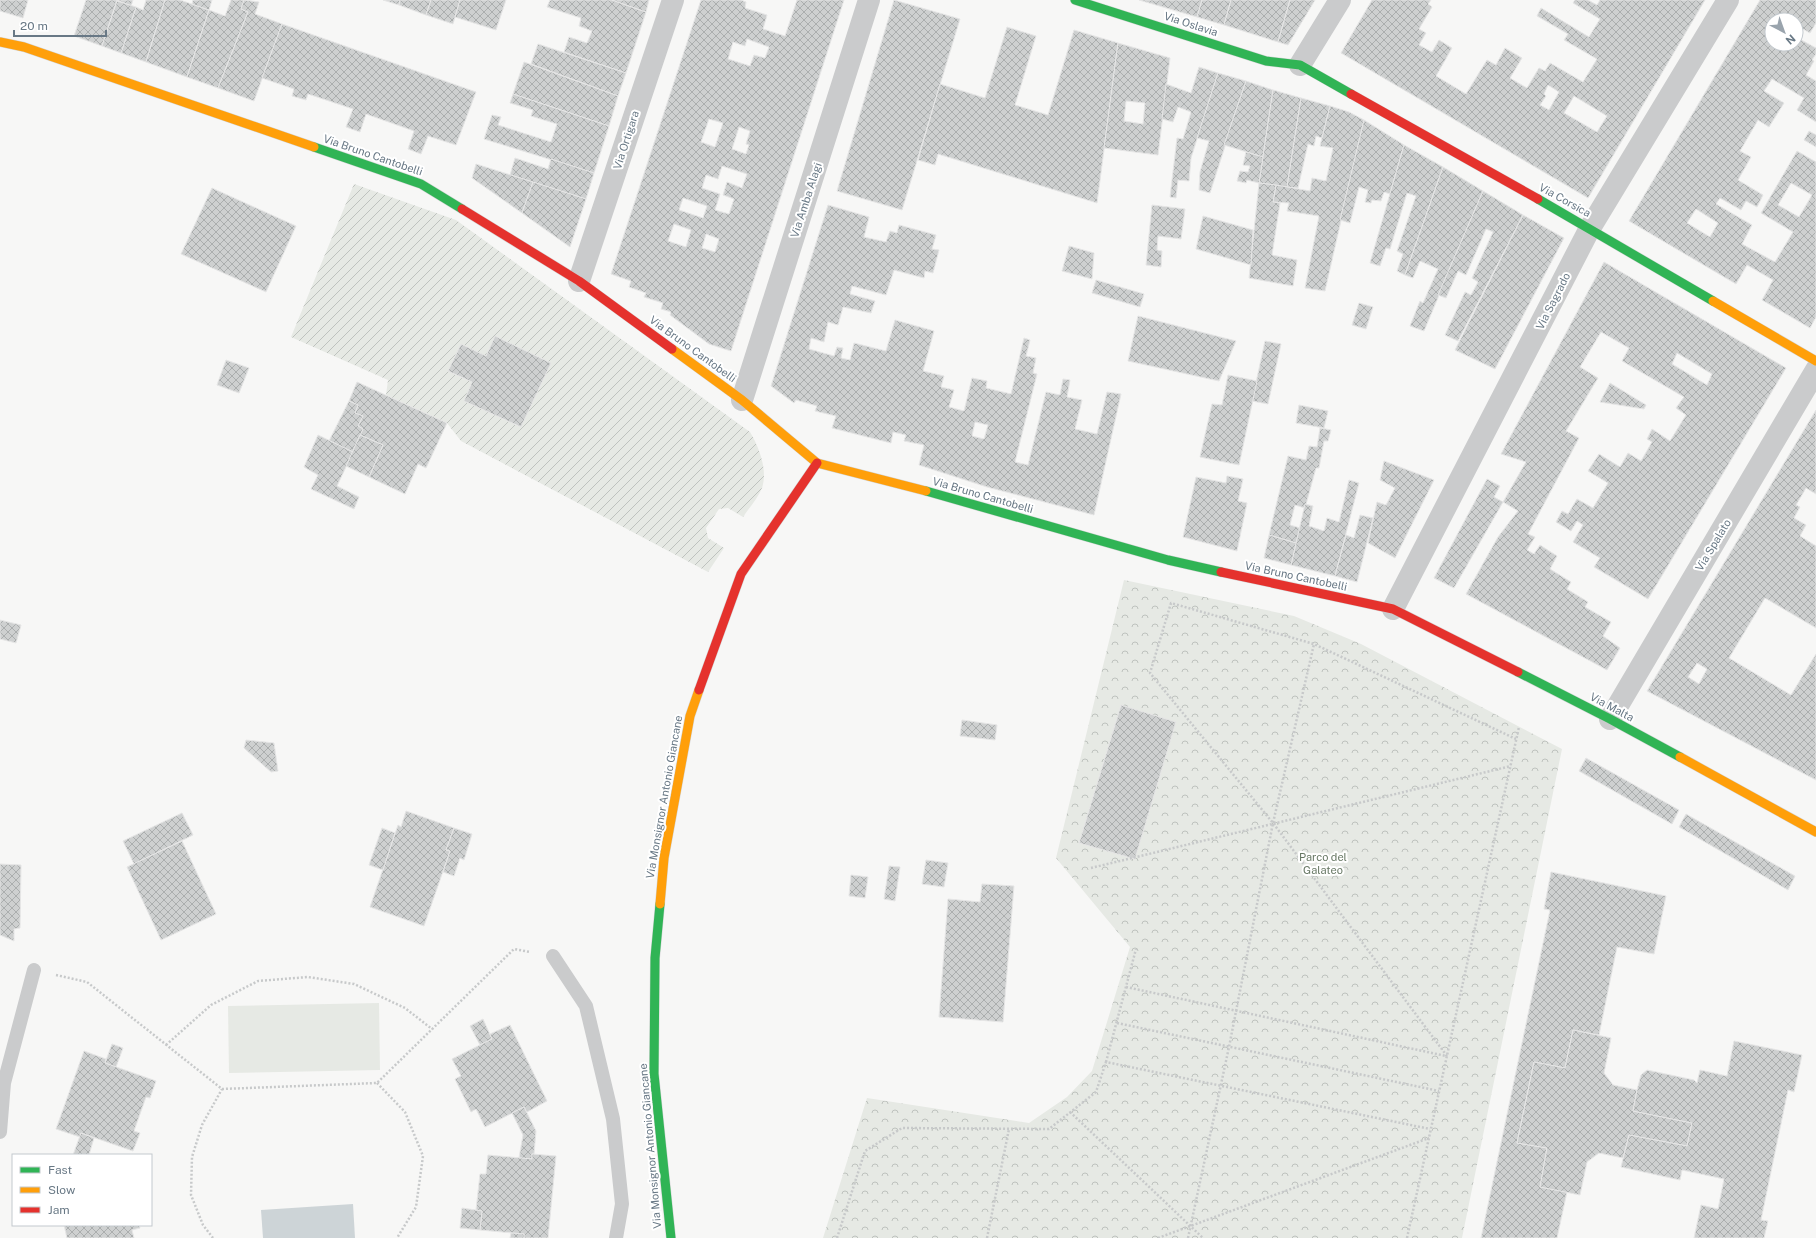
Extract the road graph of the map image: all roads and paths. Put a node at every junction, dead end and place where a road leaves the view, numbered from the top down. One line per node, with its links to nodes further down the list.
1 (673, 0): 9 (street, Via Ortigara)
2 (869, 0): 12 (street, Via Amba Alagi)
3 (1075, 0): 7 (street, Via Oslavia)
4 (1340, 0): 7 (street)
5 (1728, 0): 8 (street, Via Sagrado)
6 (0, 42): 9 (street, Via Bruno Cantobelli)
7 (1300, 66): 8 (street, Via Corsica)
8 (1590, 228): 10 (street, Via Corsica); 14 (street, Via Sagrado)
9 (579, 281): 12 (street, Via Bruno Cantobelli)
10 (1816, 361)
11 (1816, 370): 16 (street, Via Spalato)
12 (742, 400): 13 (street, Via Bruno Cantobelli)
13 (817, 463): 14 (street, Via Bruno Cantobelli); 47 (street, Via Monsignor Antonio Giancane)
14 (1393, 610): 16 (street, Via Malta)
15 (1314, 644): 18 (path); 20 (path); 20 (path)
16 (1610, 719): 21 (street, Via Malta)
17 (1519, 727): 18 (path)
18 (1516, 739): 19 (path)
19 (1511, 766): 20 (path); 32 (path)
20 (1273, 824): 22 (path); 27 (path); 32 (path)
21 (1816, 832)
22 (1091, 868)
23 (1136, 949): 26 (path)
24 (553, 956): 29 (path); 46 (lane)
25 (34, 970): 30 (path); 41 (lane)
26 (1126, 987): 27 (path); 28 (path)
27 (1236, 1010): 31 (path); 32 (path)
28 (1117, 1023): 31 (path); 33 (path)
29 (432, 1029): 30 (path); 34 (path)
30 (166, 1045): 36 (path)
31 (1228, 1047): 35 (path); 37 (path)
32 (1447, 1056): 37 (path)
33 (1106, 1062): 35 (path); 38 (path)
34 (377, 1083): 36 (path); 45 (path)
35 (1220, 1086): 40 (path); 43 (path)
36 (222, 1089): 44 (path)
37 (1439, 1091): 40 (path)
38 (1070, 1112): 39 (path); 43 (path)
39 (1009, 1128): 48 (path); 49 (path)
40 (1430, 1129): 42 (path)
41 (0, 1132)
42 (1429, 1138): 43 (path); 53 (path)
43 (1190, 1226): 50 (path); 51 (path); 52 (path)
44 (213, 1238)
45 (397, 1238)
46 (616, 1238)
47 (671, 1238)
48 (837, 1238)
49 (987, 1238)
50 (1158, 1238)
51 (1188, 1238)
52 (1202, 1238)
53 (1407, 1238)

